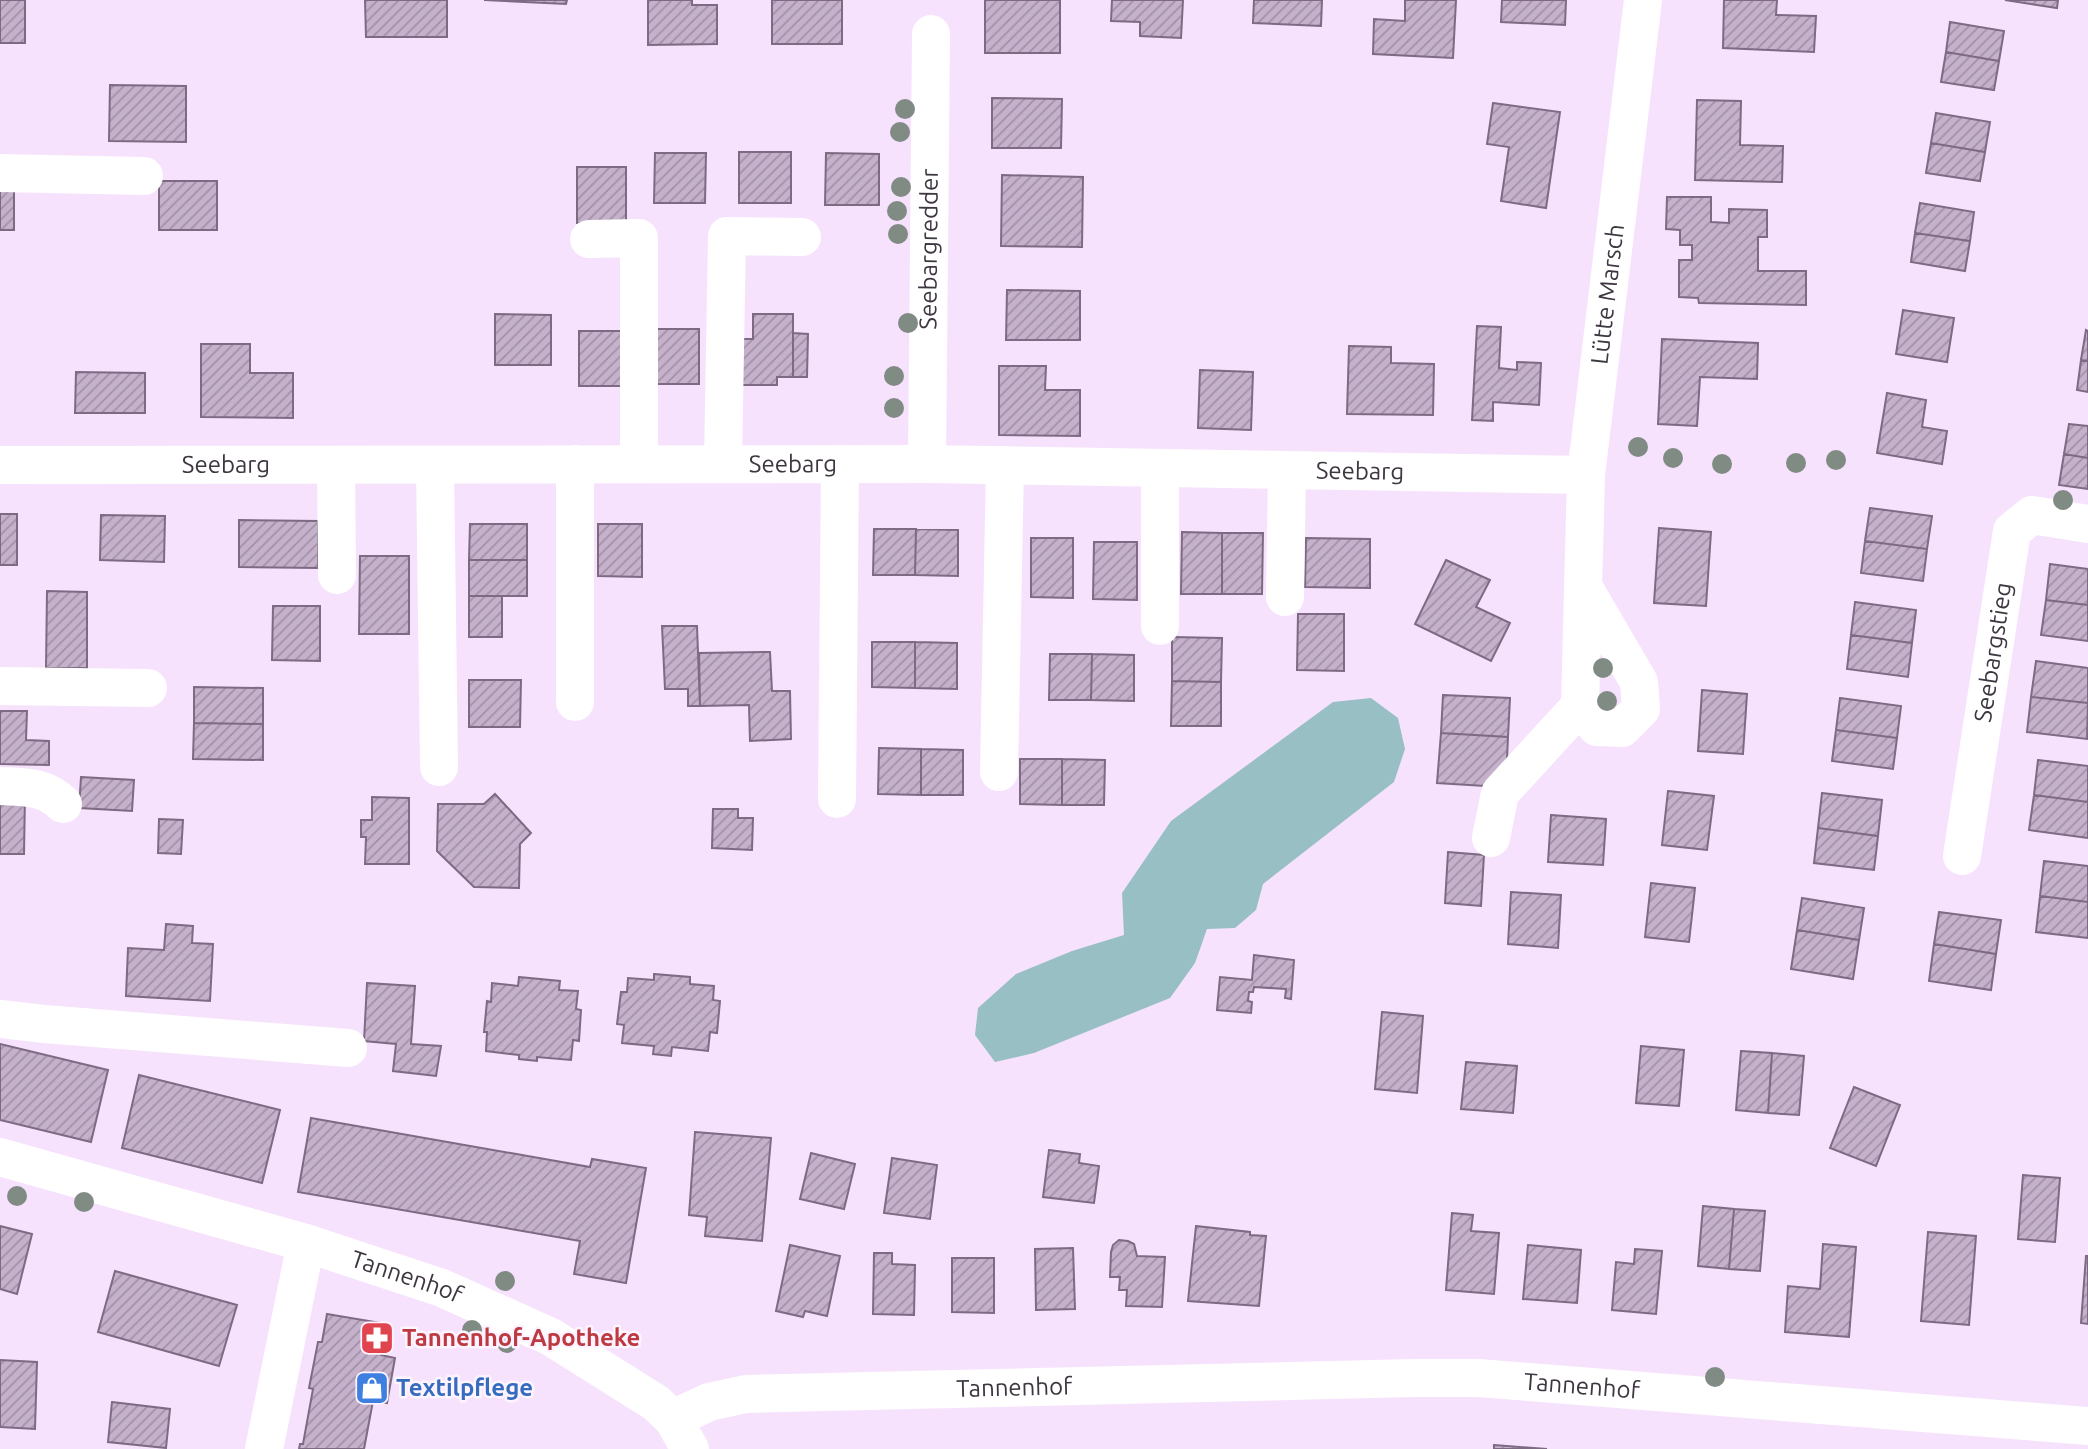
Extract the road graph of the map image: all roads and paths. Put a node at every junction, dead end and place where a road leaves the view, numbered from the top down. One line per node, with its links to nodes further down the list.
1 (1643, 0): 18 (street, Lütte Marsch)
2 (932, 34): 11 (street, Seebargredder)
3 (0, 173): 4 (street)
4 (144, 176)
5 (802, 237): 9 (street)
6 (589, 239): 8 (street)
7 (575, 464): 8 (street, Seebarg); 14 (street, Seebarg); 26 (street)
8 (639, 464): 9 (street, Seebarg)
9 (723, 464): 10 (street, Seebarg)
10 (840, 464): 11 (street, Seebarg); 31 (street)
11 (928, 464): 15 (street, Seebarg)
12 (0, 465): 13 (street, Seebarg)
13 (336, 465): 14 (street, Seebarg); 20 (street)
14 (435, 465): 28 (street)
15 (1005, 465): 16 (street, Seebarg); 29 (street)
16 (1160, 468): 17 (street, Seebarg); 23 (street)
17 (1287, 470): 18 (street, Seebarg); 22 (street)
18 (1586, 475): 21 (street, Lütte Marsch)
19 (2088, 524): 34 (street, Seebargstieg)
20 (337, 575)
21 (1584, 588): 27 (street, Lütte Marsch); 27 (street)
22 (1285, 597)
23 (1160, 626)
24 (0, 686): 25 (street)
25 (148, 688)
26 (575, 702)
27 (1580, 706): 33 (street)
28 (439, 767)
29 (999, 772)
30 (0, 786): 32 (street)
31 (837, 799)
32 (63, 804)
33 (1491, 838)
34 (1962, 856)
35 (0, 1018): 36 (street)
36 (348, 1048)
37 (0, 1157): 38 (street, Tannenhof)
38 (306, 1243): 40 (street, Tannenhof); 41 (street)
39 (2088, 1426): 40 (street, Tannenhof)
40 (681, 1434)
41 (264, 1449)

